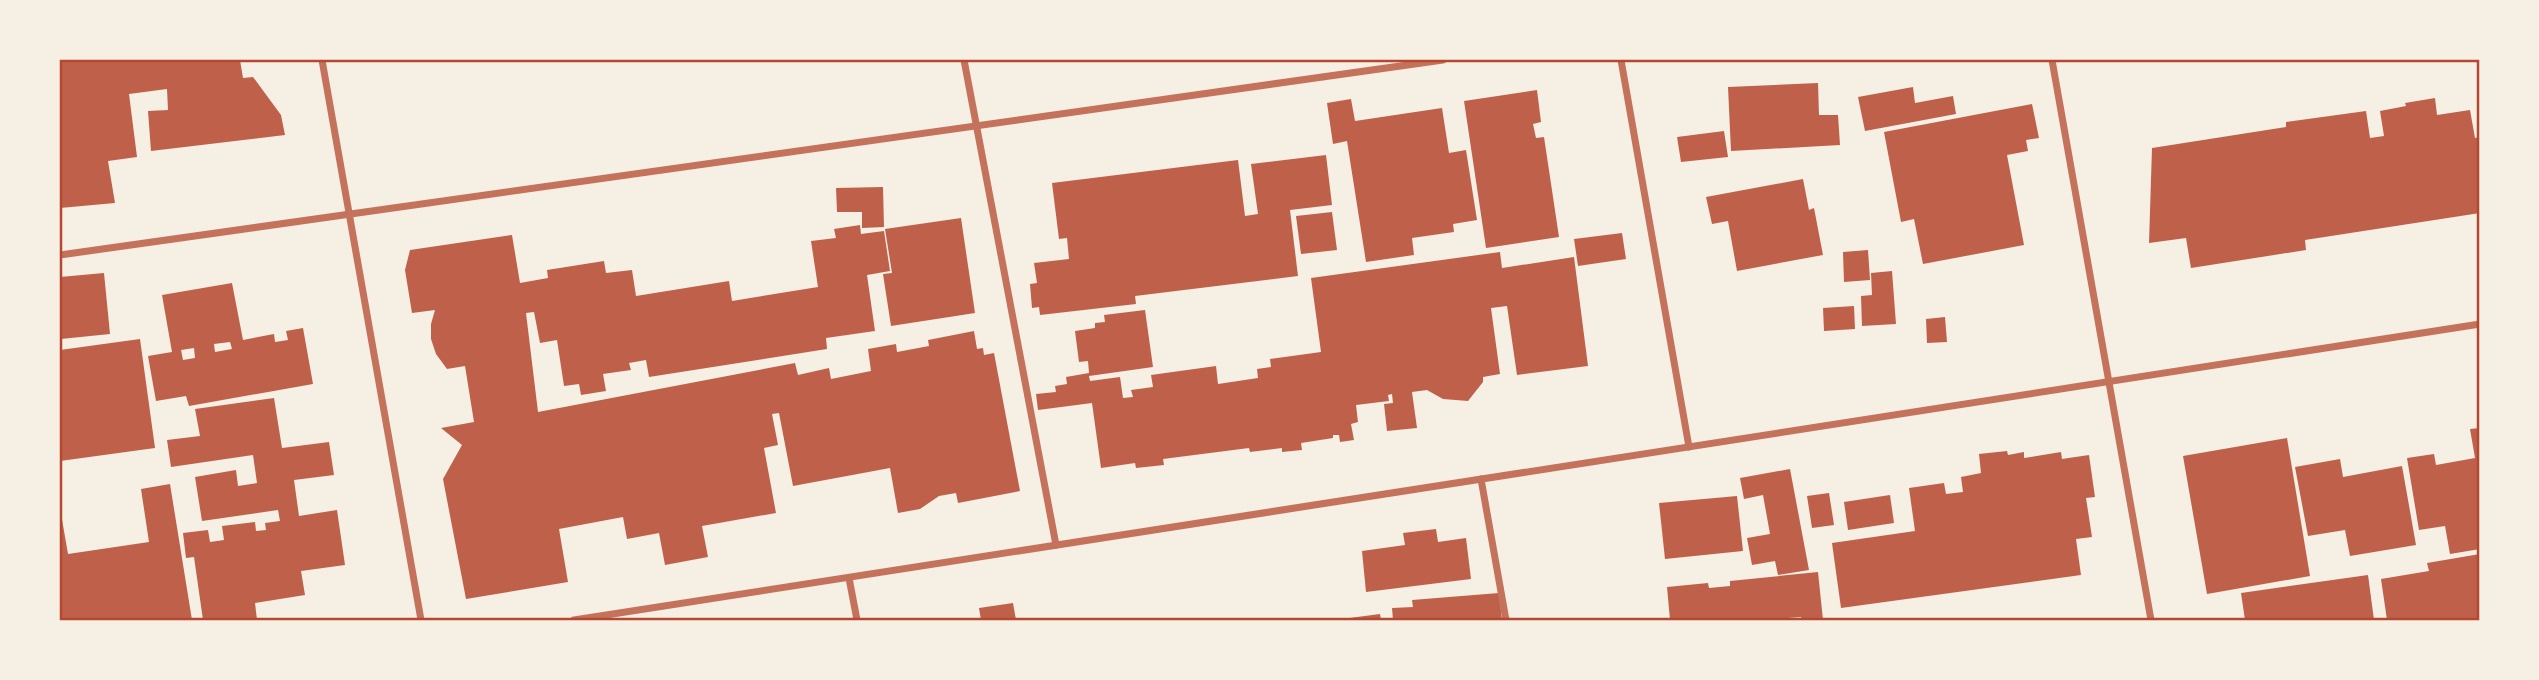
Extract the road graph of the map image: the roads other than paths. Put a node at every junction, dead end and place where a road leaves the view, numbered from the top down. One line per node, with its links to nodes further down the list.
1 (322, 60): 7 (street)
2 (964, 60): 6 (street)
3 (1443, 60): 6 (street)
4 (1621, 60): 11 (street)
5 (2052, 60): 10 (street)
6 (976, 125): 7 (street); 13 (street)
7 (349, 214): 8 (street); 15 (street)
8 (60, 255)
9 (2480, 324): 10 (street)
10 (2108, 382): 11 (street); 19 (street)
11 (1689, 447): 12 (street)
12 (1481, 479): 13 (street); 18 (street)
13 (1056, 545): 14 (street)
14 (849, 578): 16 (street); 17 (street)
15 (421, 621)
16 (575, 621)
17 (857, 621)
18 (1506, 621)
19 (2151, 621)

